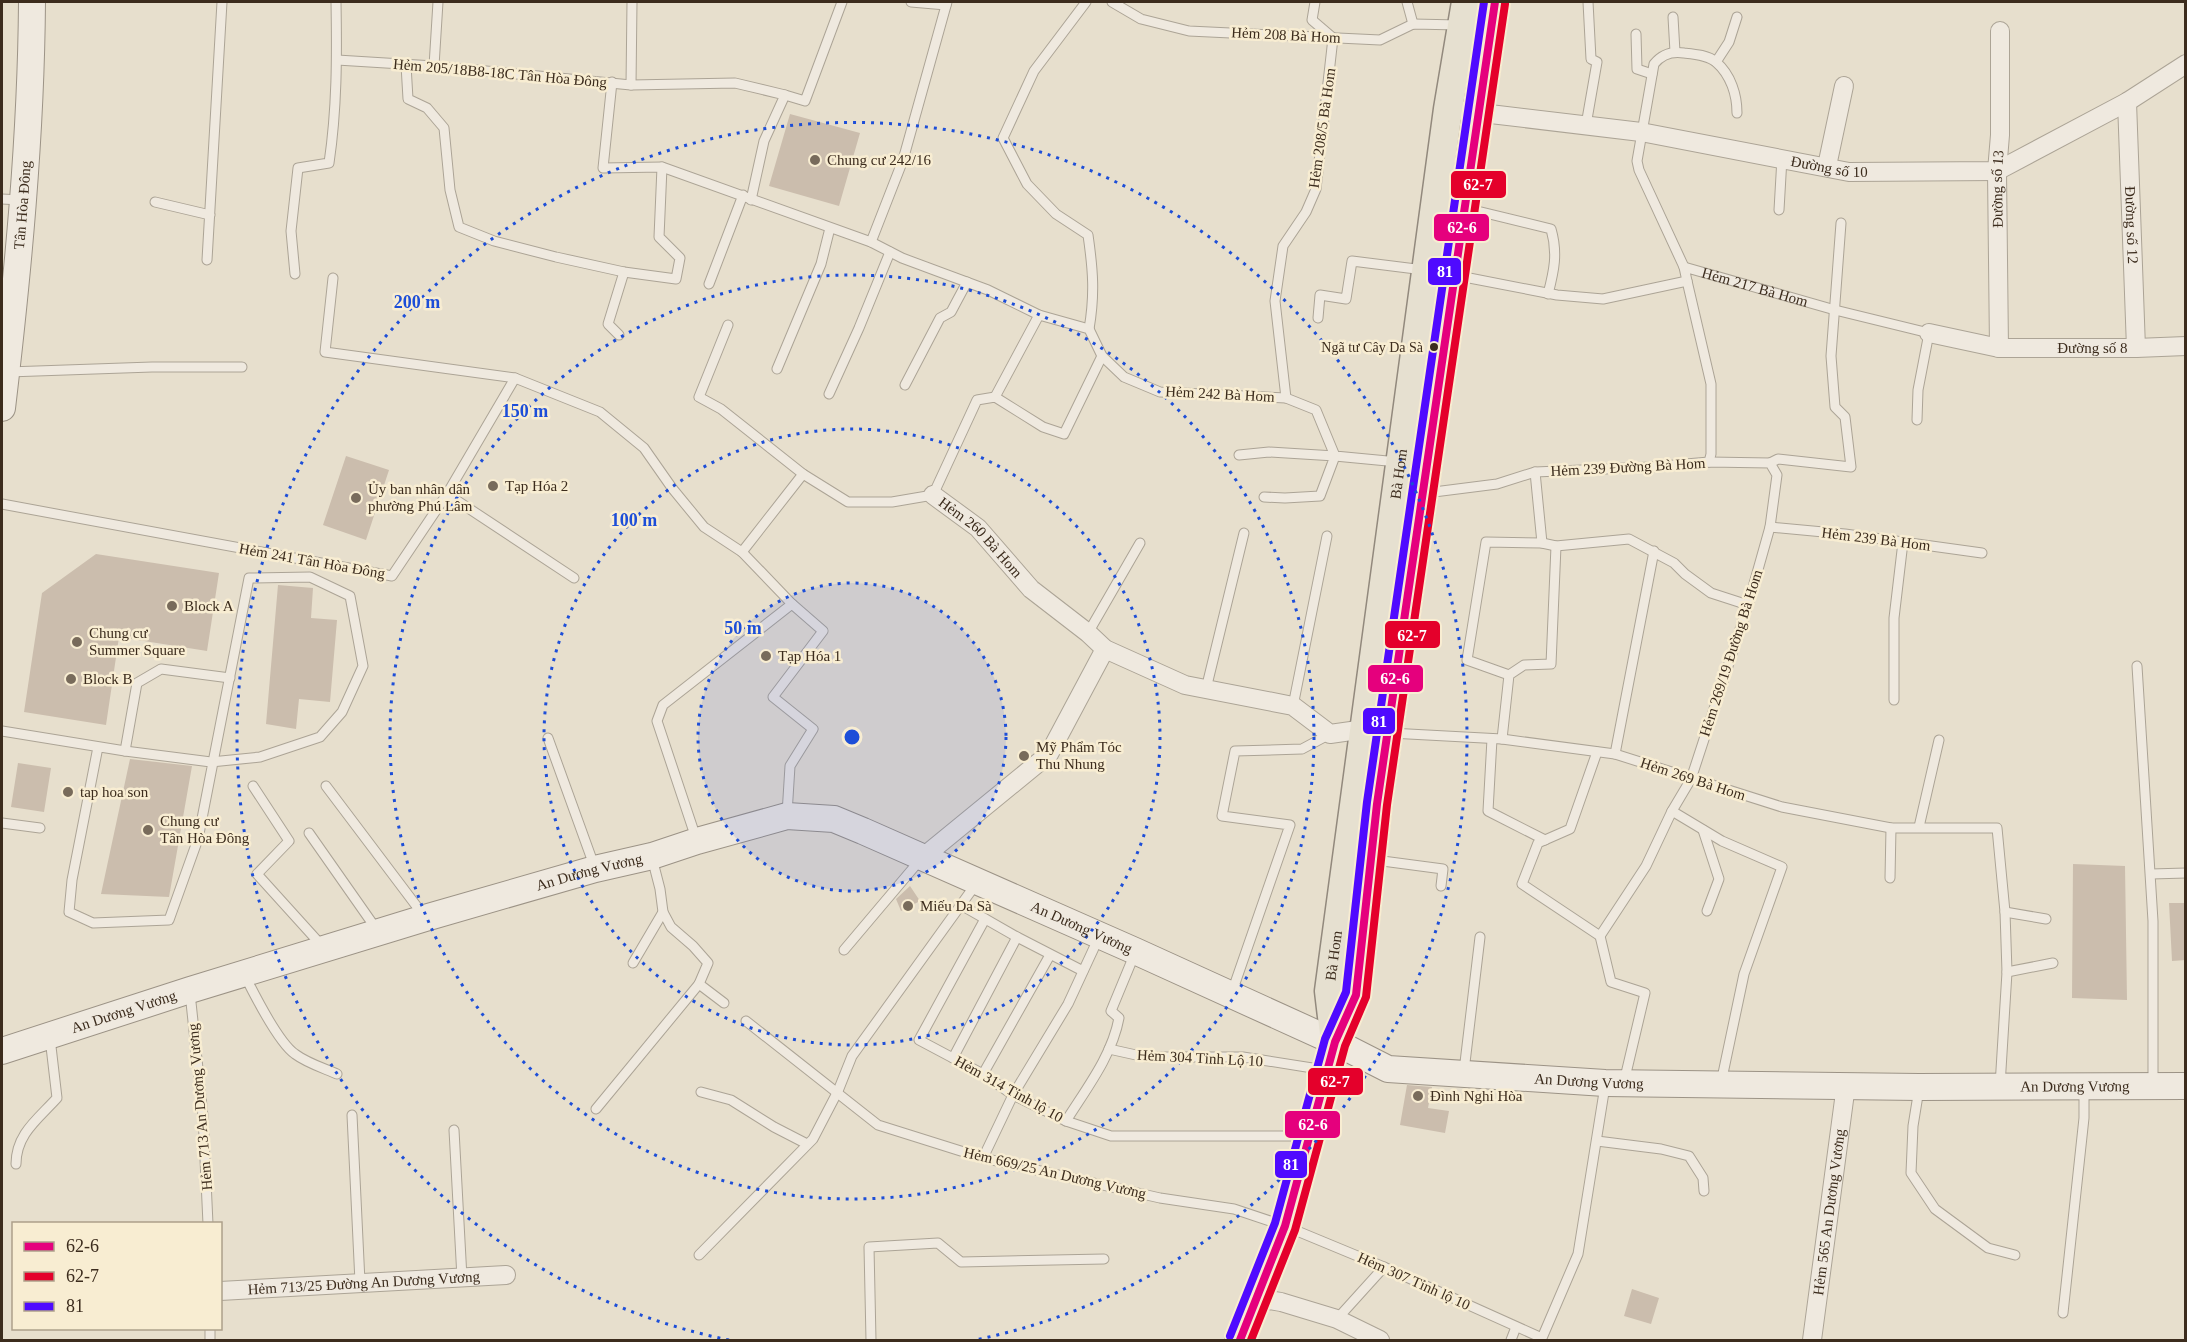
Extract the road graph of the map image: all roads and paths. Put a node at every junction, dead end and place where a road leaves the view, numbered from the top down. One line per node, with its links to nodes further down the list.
1 (32, 2): 44 (main road, Tân Hòa Đông)
2 (222, 2): 48 (lane)
3 (336, 2): 23 (lane)
4 (438, 2): 27 (lane)
5 (632, 2): 30 (lane)
6 (842, 2): 32 (lane)
7 (911, 2): 14 (lane)
8 (1086, 2): 68 (lane)
9 (1112, 2): 21 (lane, Hẻm 208 Bà Hom)
10 (1314, 2): 21 (lane)
11 (1407, 2): 18 (lane)
12 (1495, 2): 35 (main road, Bà Hom)
13 (1588, 2): 37 (lane)
14 (947, 3): 51 (lane)
15 (1464, 13): 18 (lane, Hẻm 208 Bà Hom); 34 (main road, Bà Hom)
16 (1673, 17): 22 (lane)
17 (1737, 17): 24 (lane)
18 (1413, 24): 21 (lane, Hẻm 208 Bà Hom)
19 (2000, 31): 42 (street, Đường số 13)
20 (1636, 34): 28 (lane)
21 (1333, 38): 82 (lane, Hẻm 208/5 Bà Hom)
22 (1675, 52): 24 (lane); 28 (lane)
23 (337, 60): 25 (lane, Hẻm 205/18B8-18C Tân Hòa Đông); 57 (lane)
24 (1716, 62): 36 (lane)
25 (406, 64): 27 (lane, Hẻm 205/18B8-18C Tân Hòa Đông); 55 (lane)
26 (2186, 64): 33 (street, Đường số 10)
27 (434, 66): 29 (lane, Hẻm 205/18B8-18C Tân Hòa Đông)
28 (1652, 74): 38 (lane)
29 (612, 82): 30 (lane, Hẻm 205/18B8-18C Tân Hòa Đông); 41 (lane)
30 (631, 85): 32 (lane, Hẻm 205/18B8-18C Tân Hòa Đông)
31 (1844, 86): 40 (street)
32 (785, 95): 43 (lane)
33 (2127, 102): 42 (street, Đường số 10); 73 (street, Đường số 12)
34 (1448, 109): 35 (street, Đường số 10); 56 (main road, Bà Hom)
35 (1479, 112): 37 (street, Đường số 10); 46 (main road, Bà Hom)
36 (1737, 113)
37 (1586, 125): 38 (street, Đường số 10)
38 (1641, 132): 39 (street, Đường số 10); 54 (lane)
39 (1782, 158): 40 (street, Đường số 10); 47 (lane)
40 (1827, 166): 42 (street, Đường số 10)
41 (662, 167): 43 (lane); 55 (lane)
42 (1997, 171): 72 (street, Đường số 13)
43 (747, 197): 50 (lane); 61 (lane)
44 (12, 199): 62 (main road, Tân Hòa Đông)
45 (155, 202): 48 (lane)
46 (1464, 208): 56 (main road, Bà Hom); 63 (lane)
47 (1779, 210)
48 (210, 215): 53 (lane)
49 (1841, 223): 64 (lane)
50 (830, 228): 51 (lane); 76 (lane)
51 (871, 242): 52 (lane)
52 (890, 252): 60 (lane); 80 (lane)
53 (207, 260)
54 (1684, 267): 59 (lane, Hẻm 217 Bà Hom); 64 (lane, Hẻm 217 Bà Hom)
55 (624, 272): 70 (lane)
56 (1440, 273): 63 (lane, Hẻm 217 Bà Hom); 66 (lane, Hẻm 217 Bà Hom); 87 (main road, Bà Hom); 92 (main road, Bà Hom)
57 (295, 274)
58 (333, 278): 78 (lane)
59 (1687, 281): 63 (lane, Hẻm 217 Bà Hom); 88 (lane)
60 (967, 282): 65 (lane); 79 (lane)
61 (709, 284)
62 (8, 294): 77 (main road, Tân Hòa Đông)
63 (1548, 294)
64 (1835, 310): 69 (lane, Hẻm 217 Bà Hom); 89 (lane, Hẻm 239 Đường Bà Hom)
65 (1039, 315): 68 (lane); 81 (lane)
66 (1318, 318)
67 (728, 325): 91 (lane, Hẻm 260 Bà Hom)
68 (1089, 329): 74 (lane, Hẻm 242 Bà Hom)
69 (1929, 333): 72 (street, Hẻm 217 Bà Hom); 84 (lane)
70 (618, 335)
71 (2186, 346): 73 (street, Đường số 8)
72 (1999, 348): 73 (street, Đường số 8)
73 (2136, 348)
74 (1102, 356): 81 (lane); 82 (lane, Hẻm 242 Bà Hom)
75 (242, 367): 77 (lane)
76 (777, 369)
77 (6, 372): 83 (main road, Tân Hòa Đông)
78 (515, 378): 93 (lane, Hẻm 241 Tân Hòa Đông); 105 (lane)
79 (905, 385)
80 (829, 394)
81 (995, 397): 94 (lane)
82 (1286, 398): 86 (lane, Hẻm 242 Bà Hom)
83 (2, 408)
84 (1917, 420)
85 (1239, 455): 86 (lane)
86 (1335, 456): 87 (lane); 95 (lane)
87 (1401, 462): 119 (main road, Bà Hom)
88 (1709, 462): 89 (lane, Hẻm 239 Đường Bà Hom); 90 (lane, Hẻm 239 Đường Bà Hom)
89 (1770, 463): 97 (lane)
90 (1535, 472): 92 (lane, Hẻm 239 Đường Bà Hom); 102 (lane)
91 (803, 474): 94 (lane, Hẻm 260 Bà Hom); 105 (lane)
92 (1421, 493): 119 (main road, Bà Hom)
93 (447, 495): 96 (lane, Hẻm 241 Tân Hòa Đông); 107 (lane)
94 (933, 495): 110 (street, Hẻm 260 Bà Hom)
95 (1264, 497)
96 (2, 504)
97 (1770, 527): 100 (lane, Hẻm 239 Bà Hom); 109 (lane, Hẻm 269/19 Đường Bà Hom)
98 (1244, 533): 115 (lane)
99 (1327, 536): 117 (lane)
100 (1903, 542): 106 (lane, Hẻm 239 Bà Hom); 116 (lane)
101 (1140, 543): 110 (lane)
102 (1542, 543): 103 (lane); 113 (lane)
103 (1556, 546): 104 (lane); 113 (lane)
104 (1654, 550): 109 (lane); 127 (lane)
105 (742, 552): 108 (lane)
106 (1982, 553)
107 (574, 578)
108 (792, 604): 133 (lane); 141 (lane)
109 (1748, 605): 129 (lane, Hẻm 269/19 Đường Bà Hom)
110 (1088, 633): 111 (street, Hẻm 260 Bà Hom)
111 (1105, 649): 115 (street, Hẻm 260 Bà Hom); 143 (street)
112 (2137, 666): 147 (lane)
113 (1509, 675): 122 (lane)
114 (230, 678): 125 (lane); 128 (lane); 128 (lane)
115 (1206, 689): 117 (street, Hẻm 260 Bà Hom)
116 (1894, 700)
117 (1293, 706): 120 (street, Hẻm 260 Bà Hom)
118 (2, 731): 124 (lane)
119 (1376, 731): 120 (street); 122 (lane, Hẻm 269 Bà Hom); 144 (main road, Bà Hom); 178 (main road, Bà Hom)
120 (1330, 734): 174 (lane)
121 (548, 738): 145 (lane)
122 (1497, 739): 126 (lane, Hẻm 269 Bà Hom); 140 (lane)
123 (1939, 740): 135 (lane)
124 (98, 747): 125 (lane); 128 (lane)
125 (125, 751): 128 (lane)
126 (1597, 752): 127 (lane, Hẻm 269 Bà Hom); 140 (lane)
127 (1615, 754): 129 (lane, Hẻm 269 Bà Hom)
128 (211, 762)
129 (1690, 779): 132 (lane, Hẻm 269/19 Đường Bà Hom); 137 (lane, Hẻm 269 Bà Hom)
130 (253, 786): 163 (lane)
131 (326, 786): 155 (lane)
132 (1672, 812): 138 (lane); 159 (lane, Hẻm 269/19 Đường Bà Hom)
133 (787, 816): 141 (main road, An Dương Vương); 143 (main road, An Dương Vương)
134 (2, 823): 136 (lane)
135 (1919, 827): 137 (lane, Hẻm 269 Bà Hom); 154 (lane, Hẻm 269 Bà Hom)
136 (40, 828)
137 (1891, 828): 148 (lane)
138 (1703, 830): 152 (lane); 187 (lane)
139 (309, 833): 158 (lane)
140 (1545, 840): 159 (lane)
141 (697, 841): 142 (main road, An Dương Vương)
142 (652, 855): 145 (main road, An Dương Vương); 153 (lane)
143 (922, 858): 149 (main road, An Dương Vương); 164 (lane)
144 (1370, 859): 150 (lane); 178 (main road, Bà Hom)
145 (595, 869): 155 (main road, An Dương Vương)
146 (2186, 873): 147 (lane)
147 (2151, 874): 190 (lane)
148 (1890, 878)
149 (978, 882): 151 (lane); 160 (main road, An Dương Vương)
150 (1441, 886)
151 (961, 905): 156 (lane); 194 (lane)
152 (1707, 911)
153 (663, 912): 167 (lane); 172 (lane)
154 (2005, 912): 157 (lane); 170 (lane)
155 (425, 918): 158 (main road, An Dương Vương)
156 (985, 919): 162 (lane); 181 (lane, Hẻm 314 Tỉnh lộ 10)
157 (2046, 919)
158 (378, 932): 163 (main road, An Dương Vương)
159 (1600, 936): 186 (lane)
160 (1100, 937): 165 (main road, An Dương Vương); 169 (lane)
161 (1480, 937): 185 (lane)
162 (1017, 938): 166 (lane); 181 (lane)
163 (324, 949): 171 (main road, An Dương Vương)
164 (844, 950)
165 (1136, 951): 174 (main road, An Dương Vương); 179 (lane)
166 (1050, 955): 169 (lane); 184 (lane)
167 (633, 963)
168 (2053, 963): 170 (lane)
169 (1083, 971): 196 (lane)
170 (2007, 972): 193 (lane)
171 (244, 974): 173 (main road, An Dương Vương); 183 (lane)
172 (699, 984): 175 (lane); 197 (lane)
173 (190, 990): 177 (main road, An Dương Vương); 207 (lane, Hẻm 713 An Dương Vương)
174 (1231, 995): 178 (main road, An Dương Vương)
175 (724, 1003)
176 (746, 1022): 194 (lane, Hẻm 669/25 An Dương Vương)
177 (50, 1035): 180 (main road, An Dương Vương); 205 (lane)
178 (1335, 1042): 182 (main road); 185 (main road, An Dương Vương)
179 (1108, 1049): 182 (lane, Hẻm 304 Tỉnh Lộ 10); 199 (lane)
180 (2, 1051)
181 (952, 1058): 184 (lane, Hẻm 314 Tỉnh lộ 10)
182 (1328, 1070): 201 (main road)
183 (337, 1074)
184 (983, 1074): 196 (lane, Hẻm 314 Tỉnh lộ 10)
185 (1464, 1074): 186 (main road, An Dương Vương)
186 (1615, 1083): 187 (main road, An Dương Vương); 202 (lane)
187 (1721, 1083): 188 (main road, An Dương Vương)
188 (1846, 1085): 192 (main road, An Dương Vương); 226 (street, Hẻm 565 An Dương Vương)
189 (2084, 1086): 190 (main road, An Dương Vương); 193 (main road, An Dương Vương); 218 (lane)
190 (2153, 1086): 191 (main road, An Dương Vương)
191 (2186, 1086)
192 (1919, 1087): 193 (main road, An Dương Vương); 210 (lane)
193 (2000, 1087)
194 (838, 1091): 203 (lane); 204 (lane, Hẻm 669/25 An Dương Vương)
195 (701, 1092): 203 (lane)
196 (1014, 1095): 199 (lane, Hẻm 314 Tỉnh lộ 10); 204 (lane)
197 (596, 1109)
198 (352, 1114): 215 (lane)
199 (1066, 1121): 201 (lane, Hẻm 314 Tỉnh lộ 10)
200 (454, 1130): 214 (lane)
201 (1311, 1136): 208 (main road)
202 (1597, 1141): 206 (lane); 220 (lane, Hẻm 307 Tỉnh lộ 10)
203 (807, 1144): 209 (lane)
204 (983, 1158): 208 (lane, Hẻm 669/25 An Dương Vương)
205 (16, 1164)
206 (1704, 1191)
207 (208, 1222)
208 (1285, 1226): 212 (lane, Hẻm 307 Tỉnh lộ 10); 217 (main road)
209 (699, 1255)
210 (2015, 1255)
211 (1104, 1259): 222 (lane)
212 (1384, 1267): 219 (lane); 220 (lane, Hẻm 307 Tỉnh lộ 10)
213 (506, 1275): 214 (street, Hẻm 713/25 Đường An Dương Vương)
214 (462, 1278): 215 (street, Hẻm 713/25 Đường An Dương Vương)
215 (360, 1282): 216 (street, Hẻm 713/25 Đường An Dương Vương)
216 (222, 1291)
217 (1256, 1298): 219 (street); 223 (main road)
218 (2063, 1313)
219 (1337, 1319): 221 (street)
220 (1516, 1327): 225 (lane)
221 (1356, 1335): 224 (street)
222 (871, 1341)
223 (1240, 1341)
224 (1380, 1341)
225 (1511, 1341)
226 (1812, 1341)

